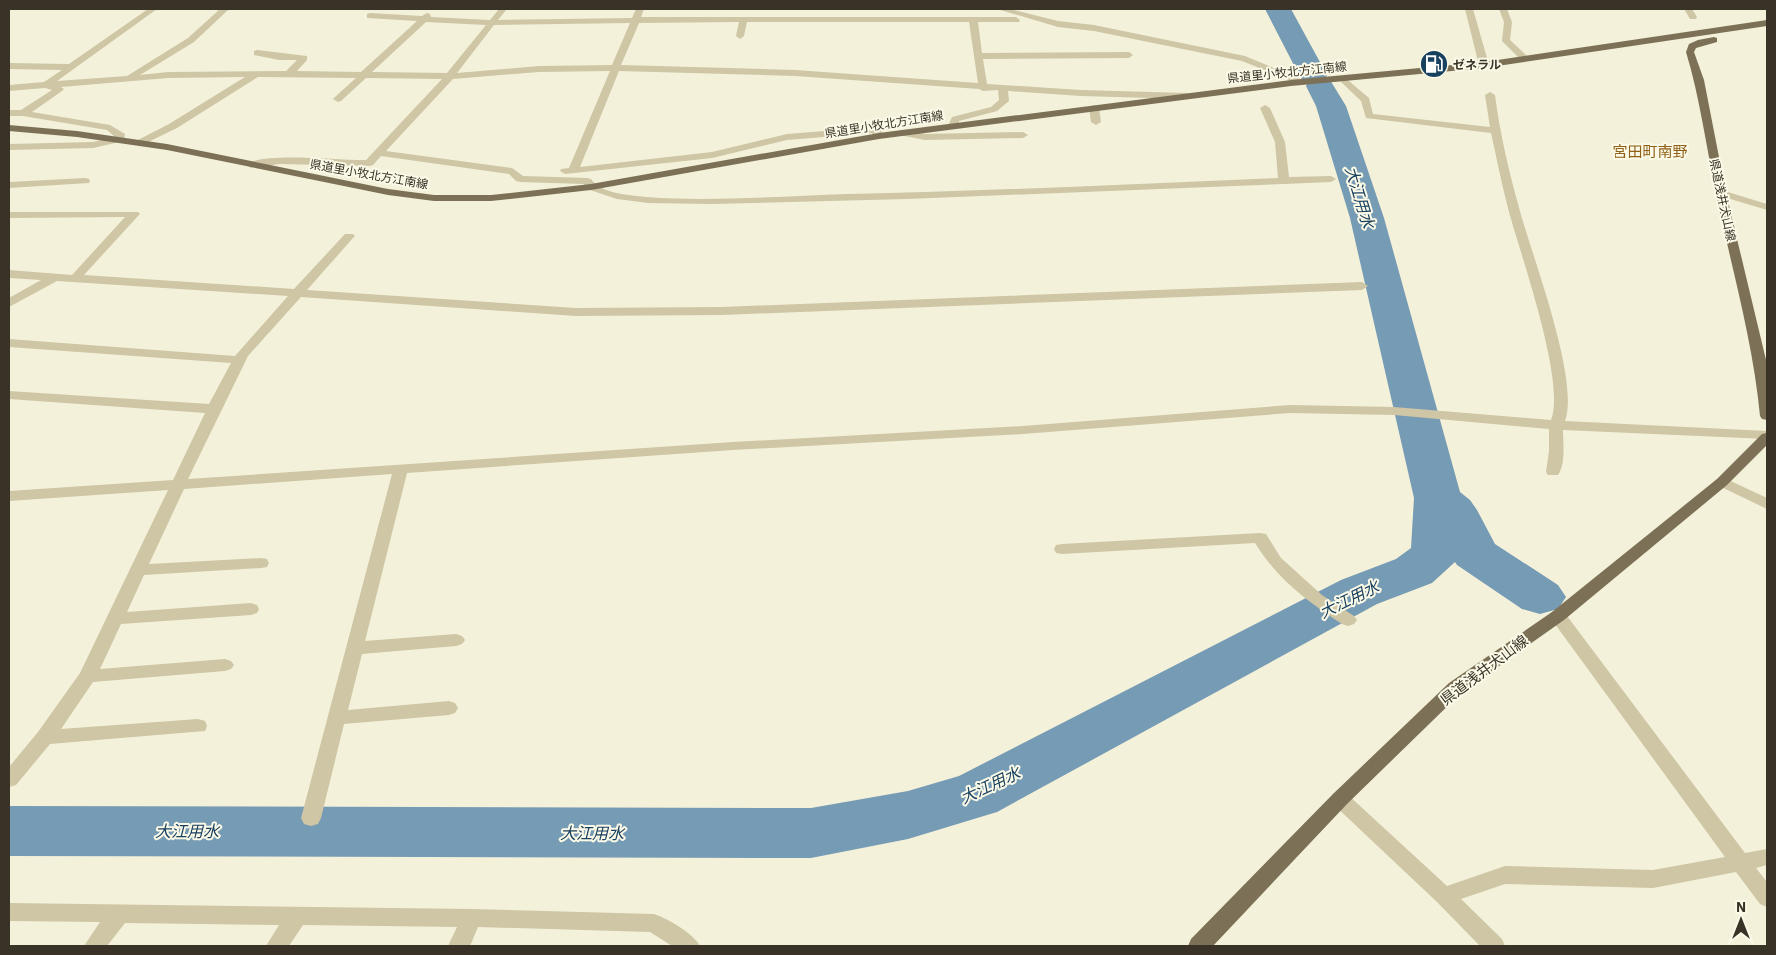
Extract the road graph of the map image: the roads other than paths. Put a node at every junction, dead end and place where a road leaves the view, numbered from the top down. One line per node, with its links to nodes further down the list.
1 (153, 9): 27 (street)
2 (225, 9): 33 (street)
3 (436, 9): 13 (street)
4 (503, 9): 16 (street)
5 (640, 9): 15 (street)
6 (1001, 9): 18 (street)
7 (1469, 9): 25 (street)
8 (1503, 9): 24 (street)
9 (1688, 9): 11 (street)
10 (370, 16): 13 (street)
11 (1694, 17)
12 (973, 18): 14 (street); 18 (street); 23 (street)
13 (424, 19): 16 (street); 31 (street)
14 (744, 19): 15 (street); 20 (street)
15 (635, 20): 16 (street); 28 (street)
16 (492, 23): 32 (street)
17 (1767, 23): 19 (main road, 県道里小牧北方江南線)
18 (1058, 24): 35 (street)
19 (1744, 26): 24 (main road, 県道里小牧北方江南線); 66 (main road, 県道浅井犬山線)
20 (740, 36)
21 (257, 52): 30 (street)
22 (1129, 55): 23 (street)
23 (980, 56): 38 (street)
24 (1525, 59): 25 (main road, 県道里小牧北方江南線)
25 (1484, 65): 34 (main road, 県道里小牧北方江南線)
26 (9, 66): 27 (street)
27 (70, 67): 36 (street)
28 (615, 68): 32 (street); 38 (street); 60 (street)
29 (256, 74): 30 (street); 33 (street); 55 (street)
30 (289, 74): 31 (street)
31 (365, 74): 32 (street); 42 (street)
32 (450, 76): 57 (street)
33 (128, 78): 36 (street)
34 (1343, 79): 35 (main road, 県道里小牧北方江南線); 50 (street)
35 (1302, 82): 40 (main road, 県道里小牧北方江南線)
36 (46, 85): 37 (street); 46 (street)
37 (9, 88)
38 (983, 88): 39 (street)
39 (1003, 88): 40 (street); 48 (street)
40 (1187, 96): 43 (main road, 県道里小牧北方江南線)
41 (1490, 96): 50 (street)
42 (338, 99)
43 (1094, 108): 47 (street); 48 (main road, 県道里小牧北方江南線)
44 (1265, 108): 63 (street)
45 (9, 113): 46 (street)
46 (23, 113): 54 (street)
47 (1096, 122)
48 (953, 126): 51 (main road, 県道里小牧北方江南線)
49 (9, 128): 54 (main road, 県道里小牧北方江南線)
50 (1495, 131): 82 (street)
51 (904, 133): 52 (street); 53 (main road, 県道里小牧北方江南線)
52 (1023, 135)
53 (879, 136): 60 (street); 65 (main road, 県道里小牧北方江南線)
54 (120, 139): 55 (main road, 県道里小牧北方江南線); 56 (street)
55 (140, 143): 58 (main road, 県道里小牧北方江南線)
56 (9, 147)
57 (378, 153): 58 (street); 59 (street)
58 (251, 164): 65 (main road, 県道里小牧北方江南線)
59 (512, 171): 60 (street); 65 (street)
60 (573, 171)
61 (1332, 179): 63 (street)
62 (85, 181): 64 (street)
63 (1284, 181): 65 (street)
64 (9, 185)
65 (591, 187)
66 (1721, 193): 67 (street); 78 (main road, 県道浅井犬山線)
67 (1767, 207)
68 (9, 215): 72 (street)
69 (349, 236): 74 (street)
70 (9, 274): 71 (street)
71 (56, 276): 72 (street); 75 (street)
72 (75, 278): 74 (street)
73 (1362, 286): 74 (street)
74 (299, 293): 77 (street)
75 (9, 303)
76 (9, 343): 77 (street)
77 (240, 360): 80 (street)
78 (1765, 373): 81 (main road, 県道浅井犬山線)
79 (9, 395): 80 (street)
80 (214, 409): 87 (street)
81 (1767, 416)
82 (1556, 425): 83 (street); 84 (street); 85 (street)
83 (1767, 436): 86 (main road, 県道浅井犬山線)
84 (401, 469): 87 (street); 98 (street)
85 (1553, 472)
86 (1722, 482): 89 (street); 94 (main road, 県道浅井犬山線)
87 (178, 485): 88 (street); 92 (street)
88 (9, 496)
89 (1767, 504)
90 (1062, 549): 95 (street)
91 (261, 563): 92 (street)
92 (138, 570): 96 (street)
93 (251, 609): 96 (street)
94 (1558, 616): 106 (main road, 県道浅井犬山線); 109 (street)
95 (1343, 617)
96 (115, 619): 100 (street)
97 (456, 640): 98 (street)
98 (354, 648): 102 (street)
99 (225, 665): 100 (street)
100 (88, 676): 104 (street)
101 (449, 708): 102 (street)
102 (337, 718): 107 (street)
103 (198, 726): 104 (street)
104 (45, 737): 105 (street)
105 (9, 780)
106 (1340, 800): 110 (street); 120 (main road, 県道浅井犬山線)
107 (311, 818)
108 (1767, 857): 109 (street)
109 (1741, 862): 110 (street); 111 (street)
110 (1444, 896): 121 (street)
111 (1767, 898)
112 (9, 912): 113 (street)
113 (119, 914): 114 (street); 116 (street)
114 (297, 916): 115 (street); 117 (street)
115 (472, 918): 118 (street); 119 (street)
116 (95, 946)
117 (277, 946)
118 (459, 946)
119 (689, 946)
120 (1199, 946)
121 (1494, 946)

